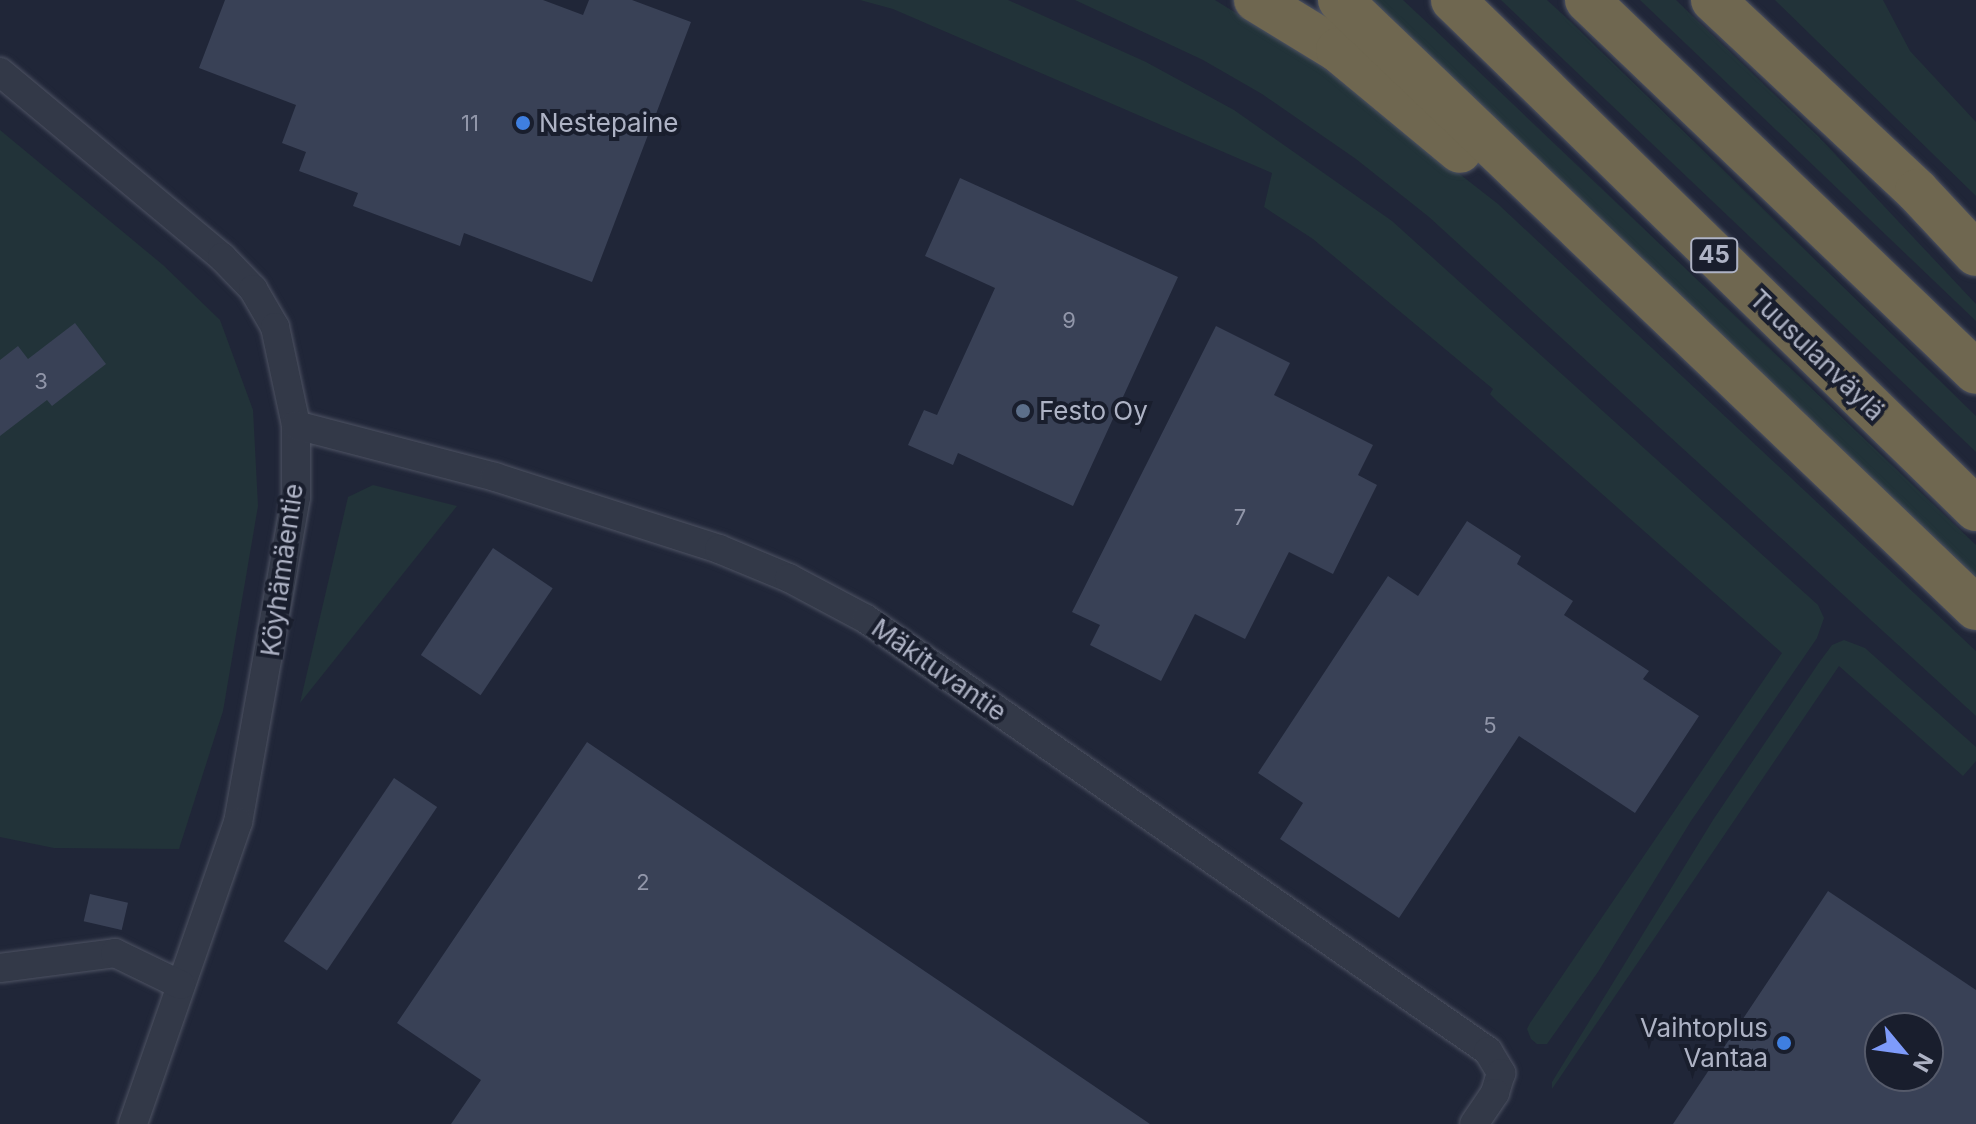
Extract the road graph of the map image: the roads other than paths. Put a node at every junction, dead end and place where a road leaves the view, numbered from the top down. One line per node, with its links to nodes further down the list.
1 (1256, 0): 9 (highway)
2 (1340, 0): 9 (highway)
3 (1453, 0): 11 (highway, Tuusulanväylä / 45)
4 (1587, 0): 8 (highway)
5 (1713, 0): 7 (highway)
6 (0, 72): 10 (street, Köyhämäentie)
7 (1976, 254)
8 (1976, 372)
9 (1757, 398): 12 (highway)
10 (296, 425): 14 (street, Köyhämäentie); 16 (street, Mäkituvantie)
11 (1976, 509)
12 (1976, 608)
13 (0, 968): 14 (street)
14 (181, 985): 15 (street, Köyhämäentie)
15 (133, 1124)
16 (1474, 1124)

